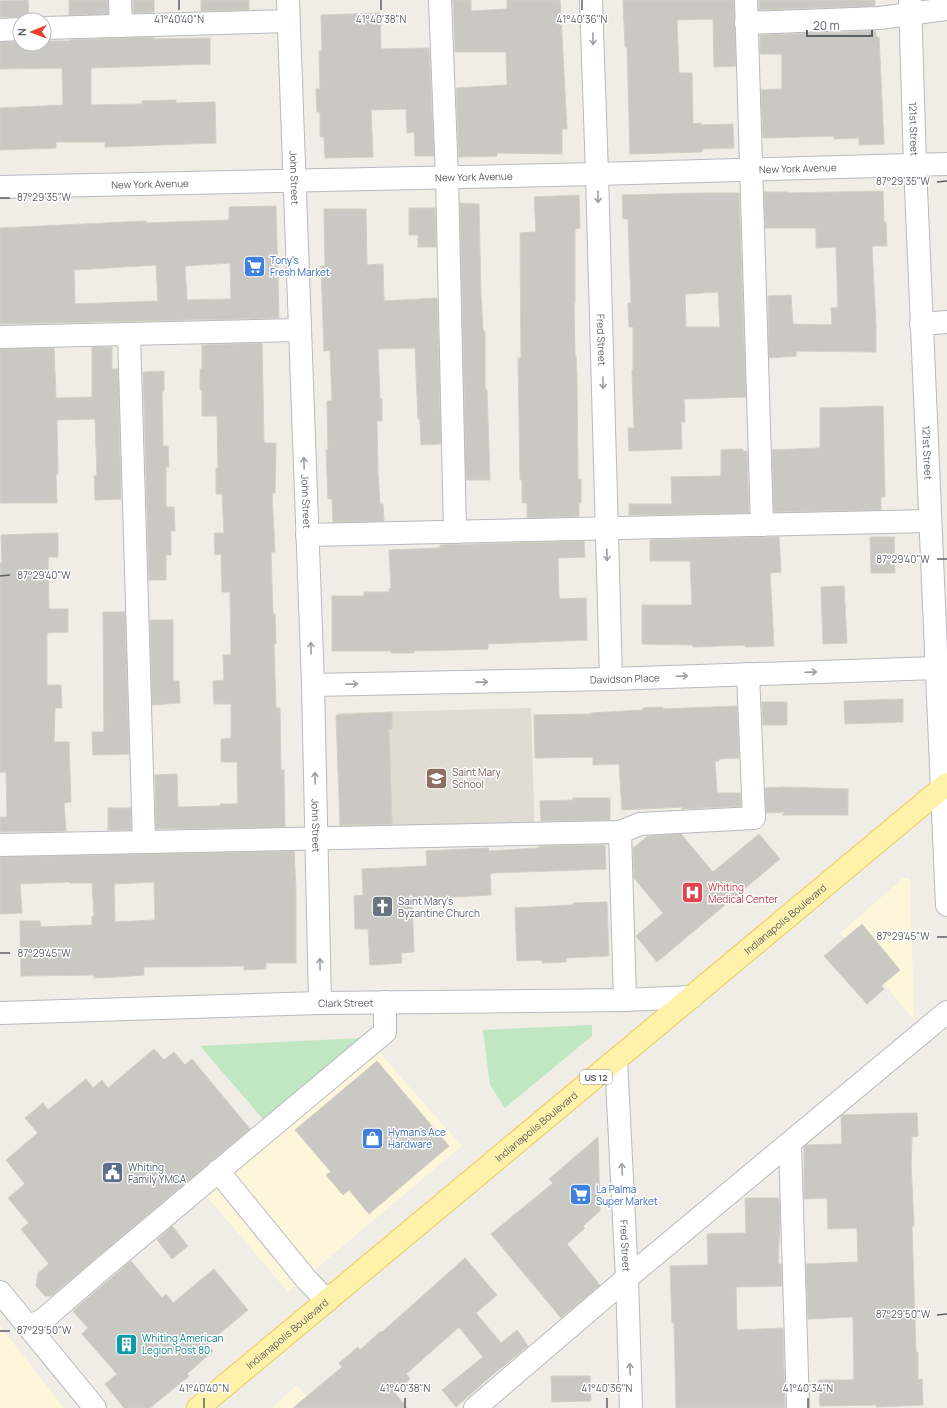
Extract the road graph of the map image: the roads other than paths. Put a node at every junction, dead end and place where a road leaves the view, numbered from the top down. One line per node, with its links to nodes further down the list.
1 (120, 0): 9 (street)
2 (440, 0): 17 (street)
3 (591, 0): 16 (street, Fred Street, one-way to 16)
4 (746, 0): 8 (street)
5 (910, 7): 6 (street); 8 (street); 14 (street, 121st Street)
6 (947, 9)
7 (288, 10): 9 (street); 18 (street, John Street)
8 (746, 23): 15 (street)
9 (121, 26): 10 (street)
10 (52, 28)
11 (12, 29): 12 (street)
12 (0, 30)
13 (947, 164): 14 (street, New York Avenue)
14 (915, 165): 15 (street, New York Avenue); 21 (street, 121st Street)
15 (751, 170): 16 (street, New York Avenue); 26 (street)
16 (598, 174): 17 (street, New York Avenue); 27 (street, Fred Street, one-way to 27)
17 (447, 177): 18 (street, New York Avenue); 28 (street)
18 (294, 180): 19 (street, New York Avenue); 22 (street, John Street)
19 (0, 187)
20 (947, 322): 21 (street)
21 (922, 324): 25 (street, 121st Street)
22 (300, 330): 23 (street); 29 (street, John Street, one-way to 22)
23 (129, 334): 24 (street); 38 (street)
24 (0, 337)
25 (930, 522): 26 (street); 30 (street, 121st Street)
26 (762, 525): 27 (street)
27 (607, 528): 28 (street); 33 (street, Fred Street, one-way to 33)
28 (455, 532): 29 (street)
29 (307, 535): 34 (street, John Street, one-way to 29)
30 (940, 570): 31 (street, 121st Street)
31 (936, 668): 32 (street, Davidson Place, one-way to 31); 35 (street, 121st Street)
32 (748, 674): 33 (street, Davidson Place, one-way to 32); 36 (street)
33 (611, 679): 34 (street, Davidson Place, one-way to 33)
34 (313, 685): 37 (street, John Street, one-way to 34)
35 (945, 786): 40 (street, 121st Street); 41 (main road, Indianapolis Boulevard / US 12)
36 (620, 832): 37 (street); 42 (street)
37 (317, 838): 38 (street); 44 (street, John Street, one-way to 37)
38 (144, 841): 39 (street)
39 (0, 845)
40 (947, 905)
41 (692, 997): 42 (street, Clark Street); 47 (main road, Indianapolis Boulevard / US 12)
42 (625, 1000): 43 (street, Clark Street)
43 (385, 1002): 44 (street, Clark Street); 49 (street)
44 (320, 1003): 46 (street, Clark Street)
45 (947, 1012): 48 (street)
46 (0, 1013)
47 (616, 1060): 50 (street, Fred Street, one-way to 47); 52 (main road, Indianapolis Boulevard / US 12)
48 (790, 1143): 50 (street); 58 (street)
49 (218, 1171): 52 (street); 53 (street)
50 (627, 1278): 56 (street); 57 (street, Fred Street, one-way to 50)
51 (0, 1292): 53 (street)
52 (327, 1301): 55 (main road, Indianapolis Boulevard / US 12)
53 (29, 1327): 54 (street)
54 (95, 1408)
55 (198, 1408)
56 (475, 1408)
57 (632, 1408)
58 (798, 1408)

